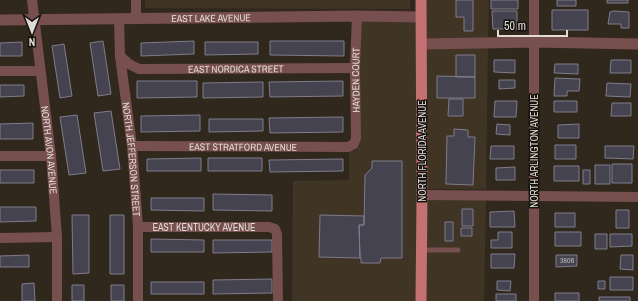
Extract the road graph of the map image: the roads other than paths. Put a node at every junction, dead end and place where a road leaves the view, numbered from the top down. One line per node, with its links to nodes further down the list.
1 (32, 0): 10 (street, NORTH AVON AVENUE)
2 (136, 0): 7 (street)
3 (421, 0): 6 (main road, NORTH FLORIDA AVENUE)
4 (534, 0): 11 (street, NORTH ARLINGTON AVENUE)
5 (357, 16): 6 (street, EAST LAKE AVENUE); 7 (street, EAST LAKE AVENUE); 15 (street, HAYDEN COURT)
6 (421, 17): 12 (main road, NORTH FLORIDA AVENUE)
7 (136, 18): 8 (street, EAST LAKE AVENUE)
8 (119, 19): 10 (street, EAST LAKE AVENUE); 14 (street, NORTH JEFFERSON STREET)
9 (0, 20): 10 (street, EAST LAKE AVENUE)
10 (33, 20): 17 (street, NORTH AVON AVENUE)
11 (534, 42): 12 (street); 13 (street); 23 (street, NORTH ARLINGTON AVENUE)
12 (422, 44): 22 (main road, NORTH FLORIDA AVENUE)
13 (638, 44)
14 (120, 56): 15 (street, EAST NORDICA STREET); 19 (street, NORTH JEFFERSON STREET)
15 (355, 68): 18 (street, HAYDEN COURT)
16 (0, 71): 17 (street)
17 (40, 71): 21 (street, NORTH AVON AVENUE)
18 (354, 144): 19 (street, EAST STRATFORD AVENUE)
19 (132, 146): 25 (street, NORTH JEFFERSON STREET)
20 (0, 156): 21 (street)
21 (51, 156): 27 (street, NORTH AVON AVENUE)
22 (422, 194): 23 (street); 28 (main road, NORTH FLORIDA AVENUE)
23 (534, 195): 24 (street); 34 (street, NORTH ARLINGTON AVENUE)
24 (638, 196)
25 (138, 227): 31 (street, NORTH JEFFERSON STREET); 32 (street, EAST KENTUCKY AVENUE)
26 (0, 238): 27 (street)
27 (57, 238): 30 (street, NORTH AVON AVENUE)
28 (421, 250): 29 (lane); 33 (main road, NORTH FLORIDA AVENUE)
29 (458, 250)
30 (57, 301)
31 (138, 301)
32 (278, 301)
33 (421, 301)
34 (534, 301)

